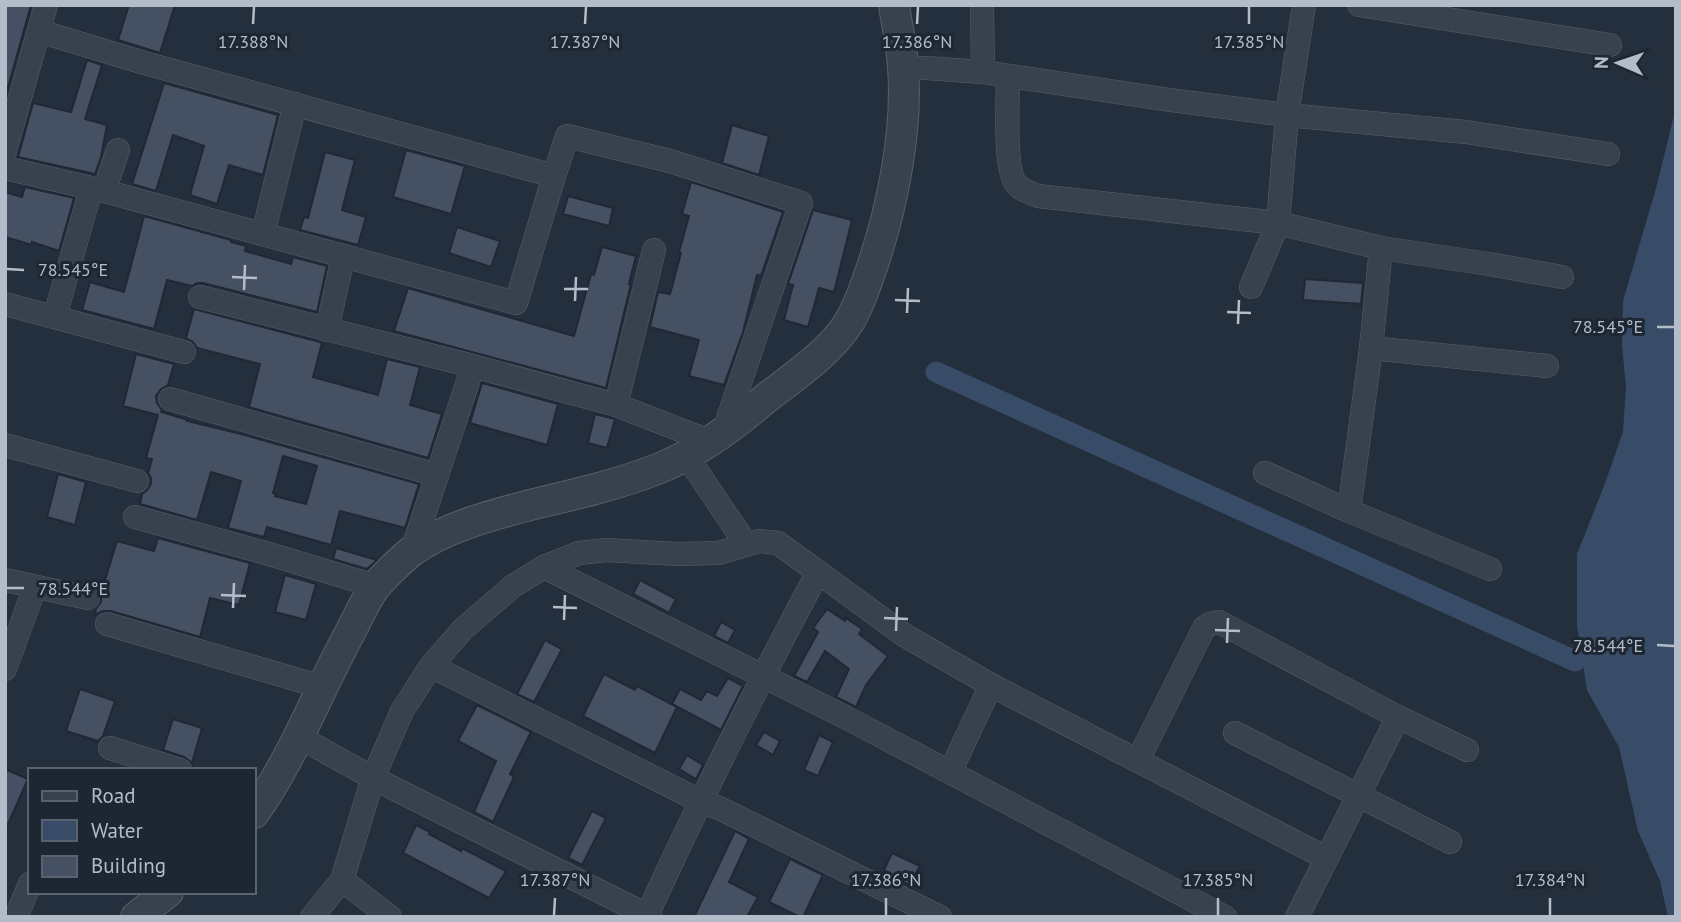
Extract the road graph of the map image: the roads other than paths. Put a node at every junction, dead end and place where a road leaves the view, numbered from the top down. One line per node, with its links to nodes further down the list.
1 (46, 5): 8 (street)
2 (894, 5): 10 (street)
3 (982, 5): 11 (street)
4 (1304, 5): 14 (street)
5 (1359, 5): 9 (street)
6 (1439, 5): 7 (street)
7 (1464, 5)
8 (39, 31): 13 (street); 15 (street)
9 (1610, 45)
10 (915, 68): 11 (street); 38 (street)
11 (978, 71): 12 (street)
12 (1008, 76): 14 (street); 21 (street)
13 (295, 104): 19 (street); 22 (street)
14 (1287, 115): 17 (street); 21 (street)
15 (5, 150)
16 (118, 150): 20 (street)
17 (1608, 154)
18 (5, 168): 20 (street)
19 (554, 176): 25 (street); 38 (street)
20 (97, 190): 22 (street); 30 (street)
21 (1278, 223): 23 (street); 27 (street)
22 (263, 234): 25 (street)
23 (1381, 248): 26 (street); 32 (street)
24 (654, 250): 37 (street)
25 (343, 257): 31 (street)
26 (1562, 277)
27 (1251, 288)
28 (200, 297): 31 (street)
29 (5, 304): 30 (street)
30 (55, 316): 33 (street)
31 (327, 330): 34 (street)
32 (1371, 348): 35 (street); 43 (street)
33 (184, 352)
34 (473, 366): 37 (street); 41 (street)
35 (1547, 366)
36 (170, 399): 41 (street)
37 (616, 405): 38 (street)
38 (706, 443): 45 (street); 46 (street)
39 (5, 444): 42 (street)
40 (1265, 473): 43 (street)
41 (437, 475): 46 (street)
42 (137, 481)
43 (1349, 511): 48 (street)
44 (135, 517): 51 (street)
45 (742, 538): 47 (street); 49 (street)
46 (412, 551): 51 (street)
47 (544, 567): 55 (street); 57 (street)
48 (1490, 569)
49 (818, 572): 57 (street); 58 (street)
50 (5, 580): 52 (street)
51 (375, 586): 59 (street)
52 (36, 587): 53 (street); 56 (street)
53 (88, 598)
54 (107, 624): 59 (street)
55 (431, 666): 68 (street); 70 (street)
56 (5, 669)
57 (762, 676): 67 (street); 70 (street)
58 (991, 685): 65 (street); 67 (street)
59 (322, 687): 62 (street)
60 (1398, 717): 64 (street); 65 (street); 69 (street)
61 (1235, 733): 69 (street)
62 (299, 737): 68 (street); 71 (street)
63 (110, 748): 66 (street)
64 (1467, 750)
65 (1138, 760): 73 (street)
66 (174, 768)
67 (950, 772): 83 (street)
68 (366, 775): 74 (street); 77 (street)
69 (1358, 796): 72 (street); 73 (street)
70 (700, 801): 77 (street); 82 (street)
71 (257, 803)
72 (1450, 842)
73 (1326, 858): 84 (street)
74 (341, 880): 80 (street); 81 (street)
75 (28, 889): 78 (street)
76 (165, 894): 79 (street)
77 (648, 916)
78 (16, 917)
79 (136, 917)
80 (312, 917)
81 (390, 917)
82 (940, 917)
83 (1225, 917)
84 (1297, 917)

